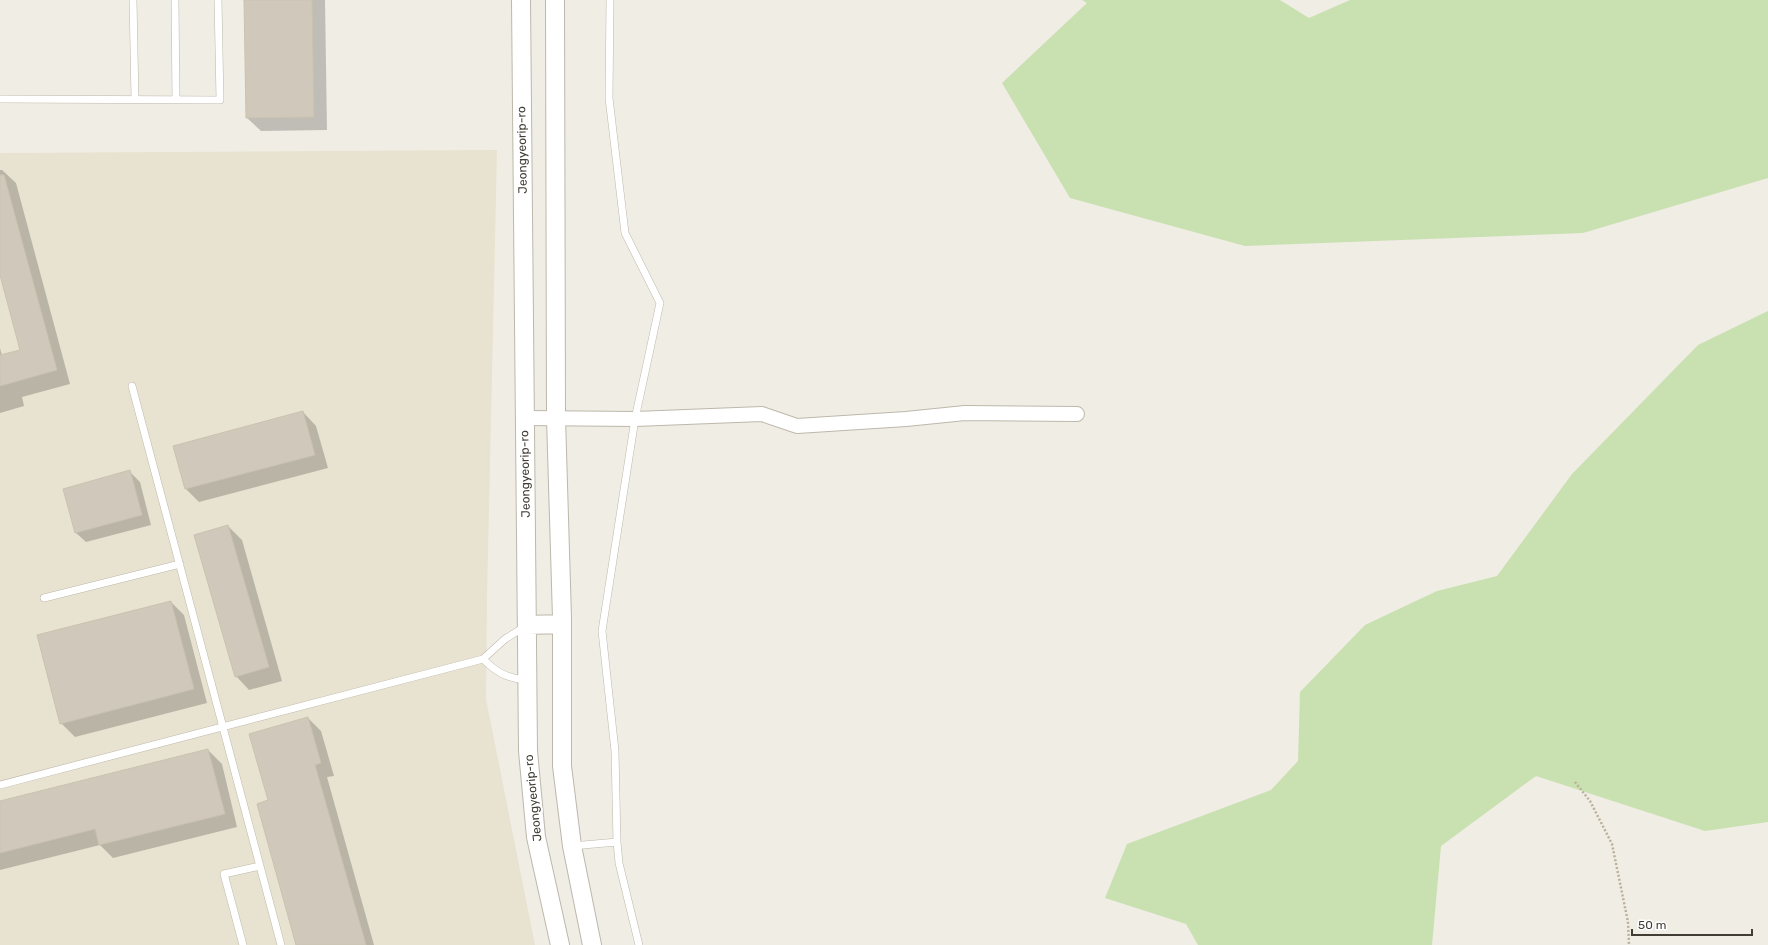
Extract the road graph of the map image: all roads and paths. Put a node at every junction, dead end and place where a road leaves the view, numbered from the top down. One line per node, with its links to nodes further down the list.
1 (133, 0): 8 (lane)
2 (175, 0): 9 (lane)
3 (218, 0): 9 (lane)
4 (521, 0): 12 (street, Jeongyeorip-ro)
5 (555, 0): 13 (street)
6 (610, 0): 14 (lane)
7 (0, 99): 8 (lane)
8 (135, 99): 9 (lane)
9 (176, 100)
10 (132, 386): 15 (lane)
11 (1077, 414): 14 (street)
12 (524, 418): 13 (street); 18 (street, Jeongyeorip-ro)
13 (556, 418): 14 (street); 17 (street)
14 (635, 418): 24 (lane)
15 (180, 564): 16 (lane); 21 (lane)
16 (44, 598)
17 (562, 624): 18 (street); 25 (street)
18 (527, 625): 19 (lane); 20 (street, Jeongyeorip-ro)
19 (483, 659): 20 (lane); 21 (lane)
20 (527, 680): 29 (street, Jeongyeorip-ro)
21 (223, 727): 23 (lane); 26 (lane)
22 (1575, 782): 32 (path)
23 (0, 785)
24 (617, 842): 25 (lane); 31 (lane)
25 (572, 846): 30 (street)
26 (260, 866): 27 (lane); 28 (lane)
27 (243, 945)
28 (281, 945)
29 (560, 945)
30 (592, 945)
31 (639, 945)
32 (1629, 945)

